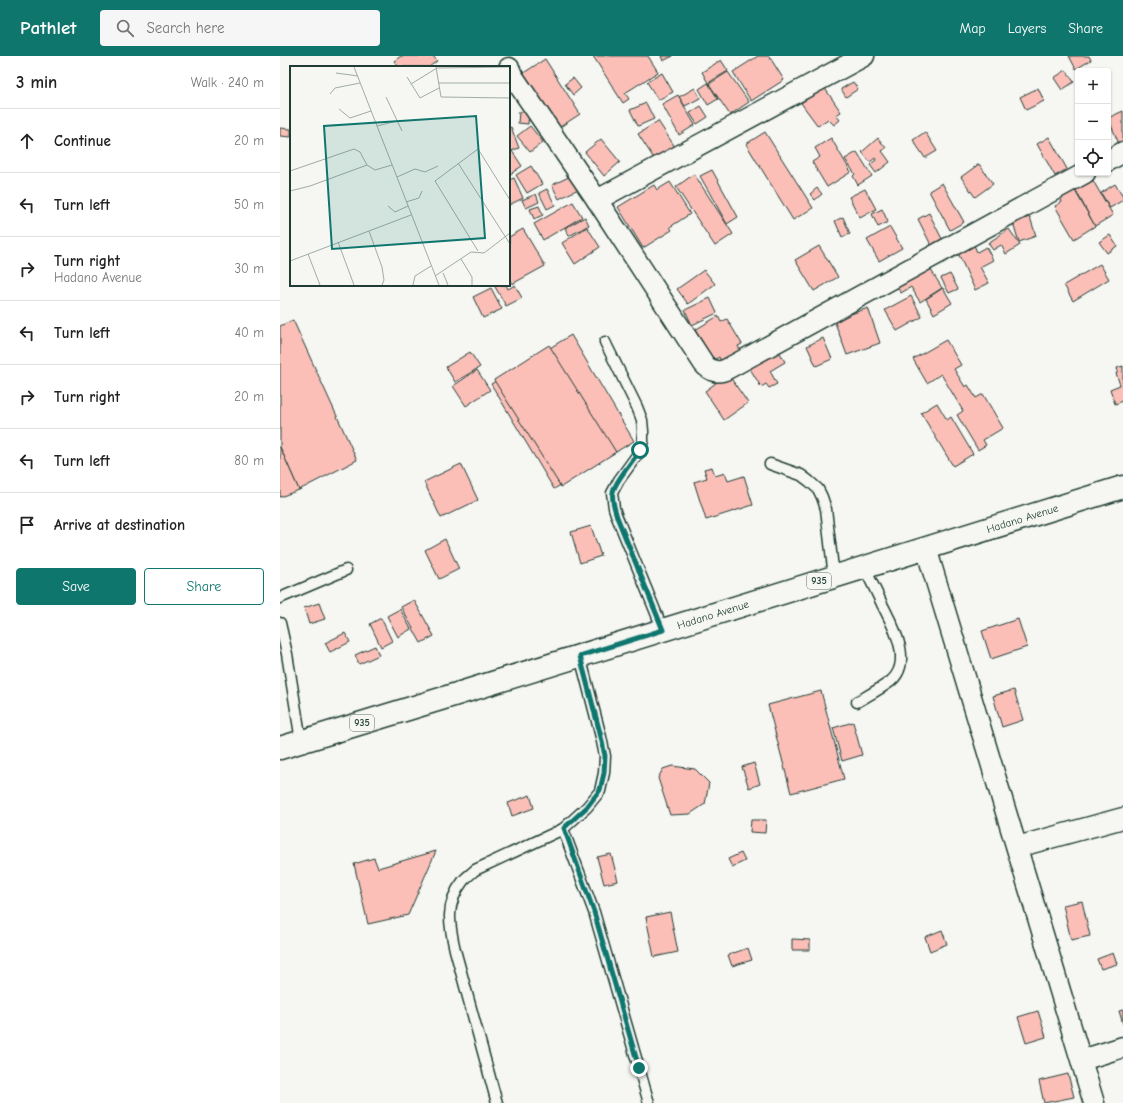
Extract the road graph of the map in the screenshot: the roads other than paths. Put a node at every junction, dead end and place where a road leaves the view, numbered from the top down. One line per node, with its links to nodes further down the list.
1 (512, 56): 3 (street)
2 (864, 56): 8 (street)
3 (509, 66)
4 (510, 70): 8 (street)
5 (1123, 152): 6 (street)
6 (1111, 159)
7 (1080, 176): 8 (street)
8 (597, 200)
9 (604, 342): 18 (lane)
10 (770, 464): 15 (lane)
11 (1123, 487): 12 (main road, Hadano Avenue / 935)
12 (926, 548): 13 (main road, Hadano Avenue / 935); 25 (street)
13 (864, 567): 15 (main road, Hadano Avenue / 935); 20 (lane)
14 (346, 570): 16 (lane)
15 (834, 577): 18 (main road, Hadano Avenue / 935)
16 (280, 598)
17 (280, 623): 21 (lane)
18 (663, 630): 19 (main road, Hadano Avenue / 935)
19 (580, 656): 21 (main road, Hadano Avenue / 935); 24 (lane)
20 (856, 702)
21 (301, 741): 22 (main road, Hadano Avenue / 935)
22 (280, 748)
23 (1123, 818): 25 (street)
24 (564, 828): 28 (lane); 29 (lane)
25 (1017, 846): 27 (street)
26 (1123, 1047): 27 (street)
27 (1082, 1060): 30 (street)
28 (497, 1103)
29 (649, 1103)
30 (1094, 1103)

